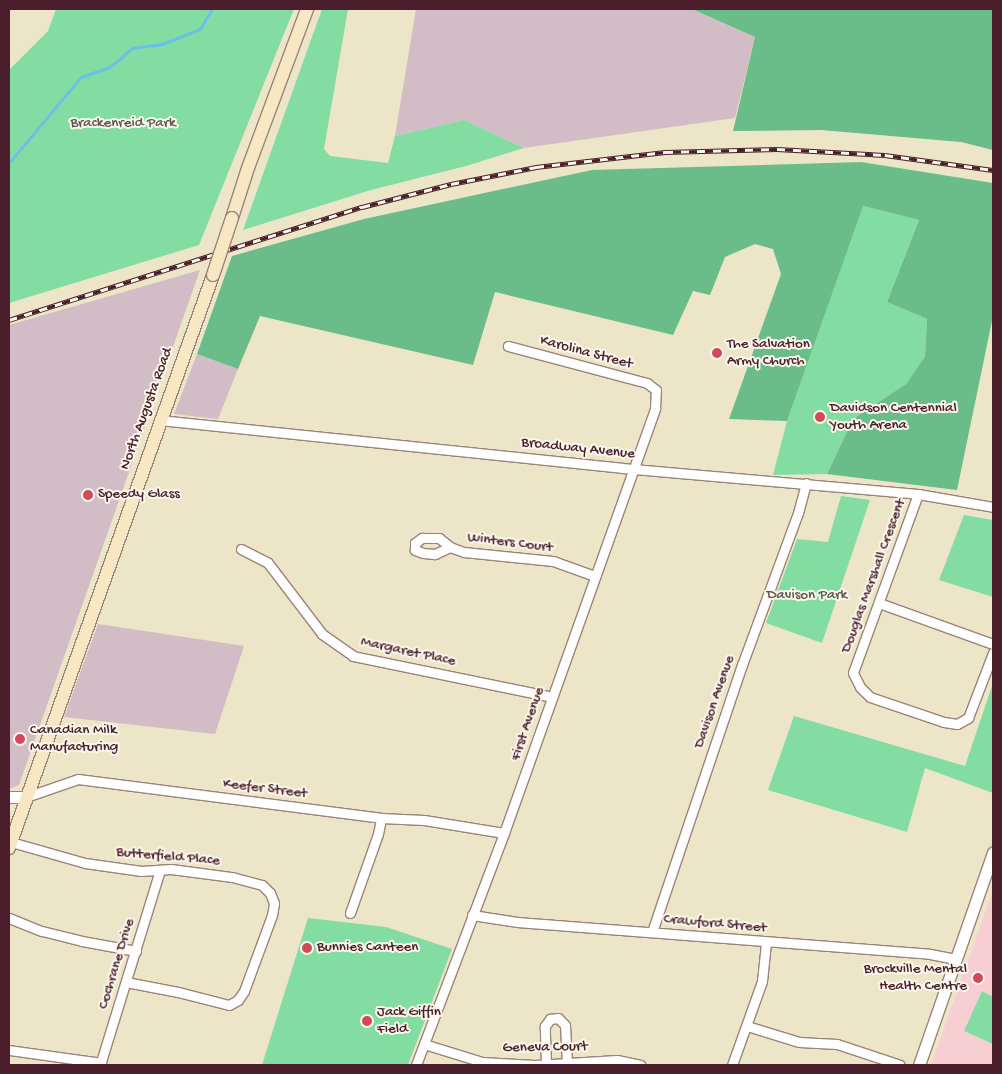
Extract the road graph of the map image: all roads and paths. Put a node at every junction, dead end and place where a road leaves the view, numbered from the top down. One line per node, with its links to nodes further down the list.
1 (307, 9): 4 (main road, North Augusta Road, bridge)
2 (508, 346): 3 (street, Karolina Street)
3 (655, 389): 5 (street, First Avenue)
4 (159, 420): 5 (street, Broadway Avenue); 17 (main road, North Augusta Road)
5 (634, 469): 6 (street, Broadway Avenue); 11 (street, First Avenue)
6 (806, 483): 7 (street, Broadway Avenue); 26 (street, Davison Avenue)
7 (918, 494): 8 (street, Broadway Avenue); 12 (street, Douglas Marshall Crescent)
8 (993, 507)
9 (450, 547): 11 (street, Winters Court)
10 (241, 549): 15 (street, Margaret Place)
11 (595, 576): 15 (street, First Avenue)
12 (879, 603): 13 (street); 14 (street, Douglas Marshall Crescent)
13 (993, 644)
14 (993, 653)
15 (552, 697): 19 (street, First Avenue)
16 (9, 797): 17 (street)
17 (26, 797): 18 (street, Keefer Street); 20 (main road, North Augusta Road)
18 (381, 818): 19 (street, Keefer Street); 23 (street)
19 (504, 833): 24 (street, First Avenue)
20 (10, 845): 22 (street, Butterfield Place)
21 (993, 853): 29 (street)
22 (160, 870): 28 (street, Cochrane Drive); 30 (street, Butterfield Place)
23 (350, 913)
24 (472, 915): 26 (street, Crawford Street); 32 (street, First Avenue)
25 (9, 918): 28 (street)
26 (652, 932): 27 (street, Crawford Street)
27 (766, 942): 29 (street, Crawford Street); 31 (street)
28 (136, 951): 30 (street, Cochrane Drive)
29 (955, 959): 41 (street)
30 (126, 982): 36 (street, Cochrane Drive)
31 (747, 1026): 39 (street); 40 (street)
32 (424, 1044): 35 (street, Geneva Court); 37 (street, First Avenue)
33 (9, 1050): 36 (street)
34 (567, 1062): 35 (street, Geneva Court); 35 (street); 38 (street, Geneva Court)
35 (546, 1063)
36 (101, 1064)
37 (416, 1065)
38 (640, 1065)
39 (732, 1065)
40 (900, 1065)
41 (919, 1065)

